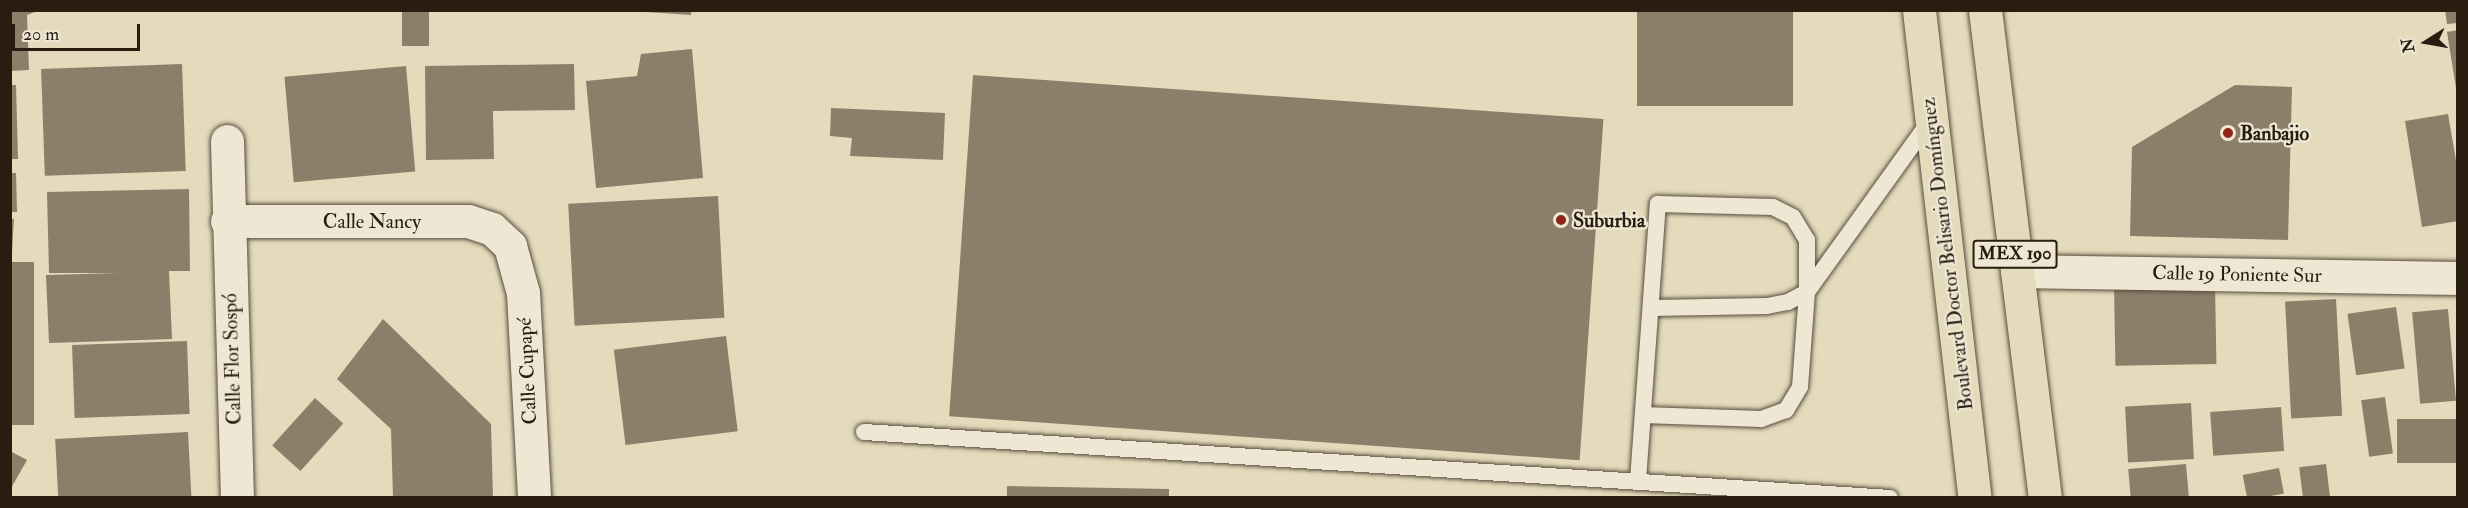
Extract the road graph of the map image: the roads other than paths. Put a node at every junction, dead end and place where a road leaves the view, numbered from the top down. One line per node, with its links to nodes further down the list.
1 (1919, 10): 3 (main road, Boulevard Doctor Belisario Domínguez / MEX 190)
2 (1985, 10): 7 (main road, MEX 190)
3 (1931, 119): 9 (lane); 17 (main road, Boulevard Doctor Belisario Domínguez / MEX 190)
4 (227, 141): 5 (street, Calle Flor Sospó)
5 (227, 221): 6 (street, Calle Nancy); 14 (street, Calle Flor Sospó)
6 (510, 246): 15 (street, Calle Cupapé)
7 (2017, 270): 8 (street, Calle 19 Poniente Sur); 18 (main road, MEX 190)
8 (2457, 278)
9 (1808, 292): 10 (lane); 10 (lane); 11 (lane)
10 (1651, 308): 11 (lane)
11 (1643, 415): 13 (lane)
12 (864, 432): 13 (lane)
13 (1638, 481): 16 (lane)
14 (237, 498)
15 (534, 498)
16 (1890, 498)
17 (1975, 498)
18 (2044, 498)

